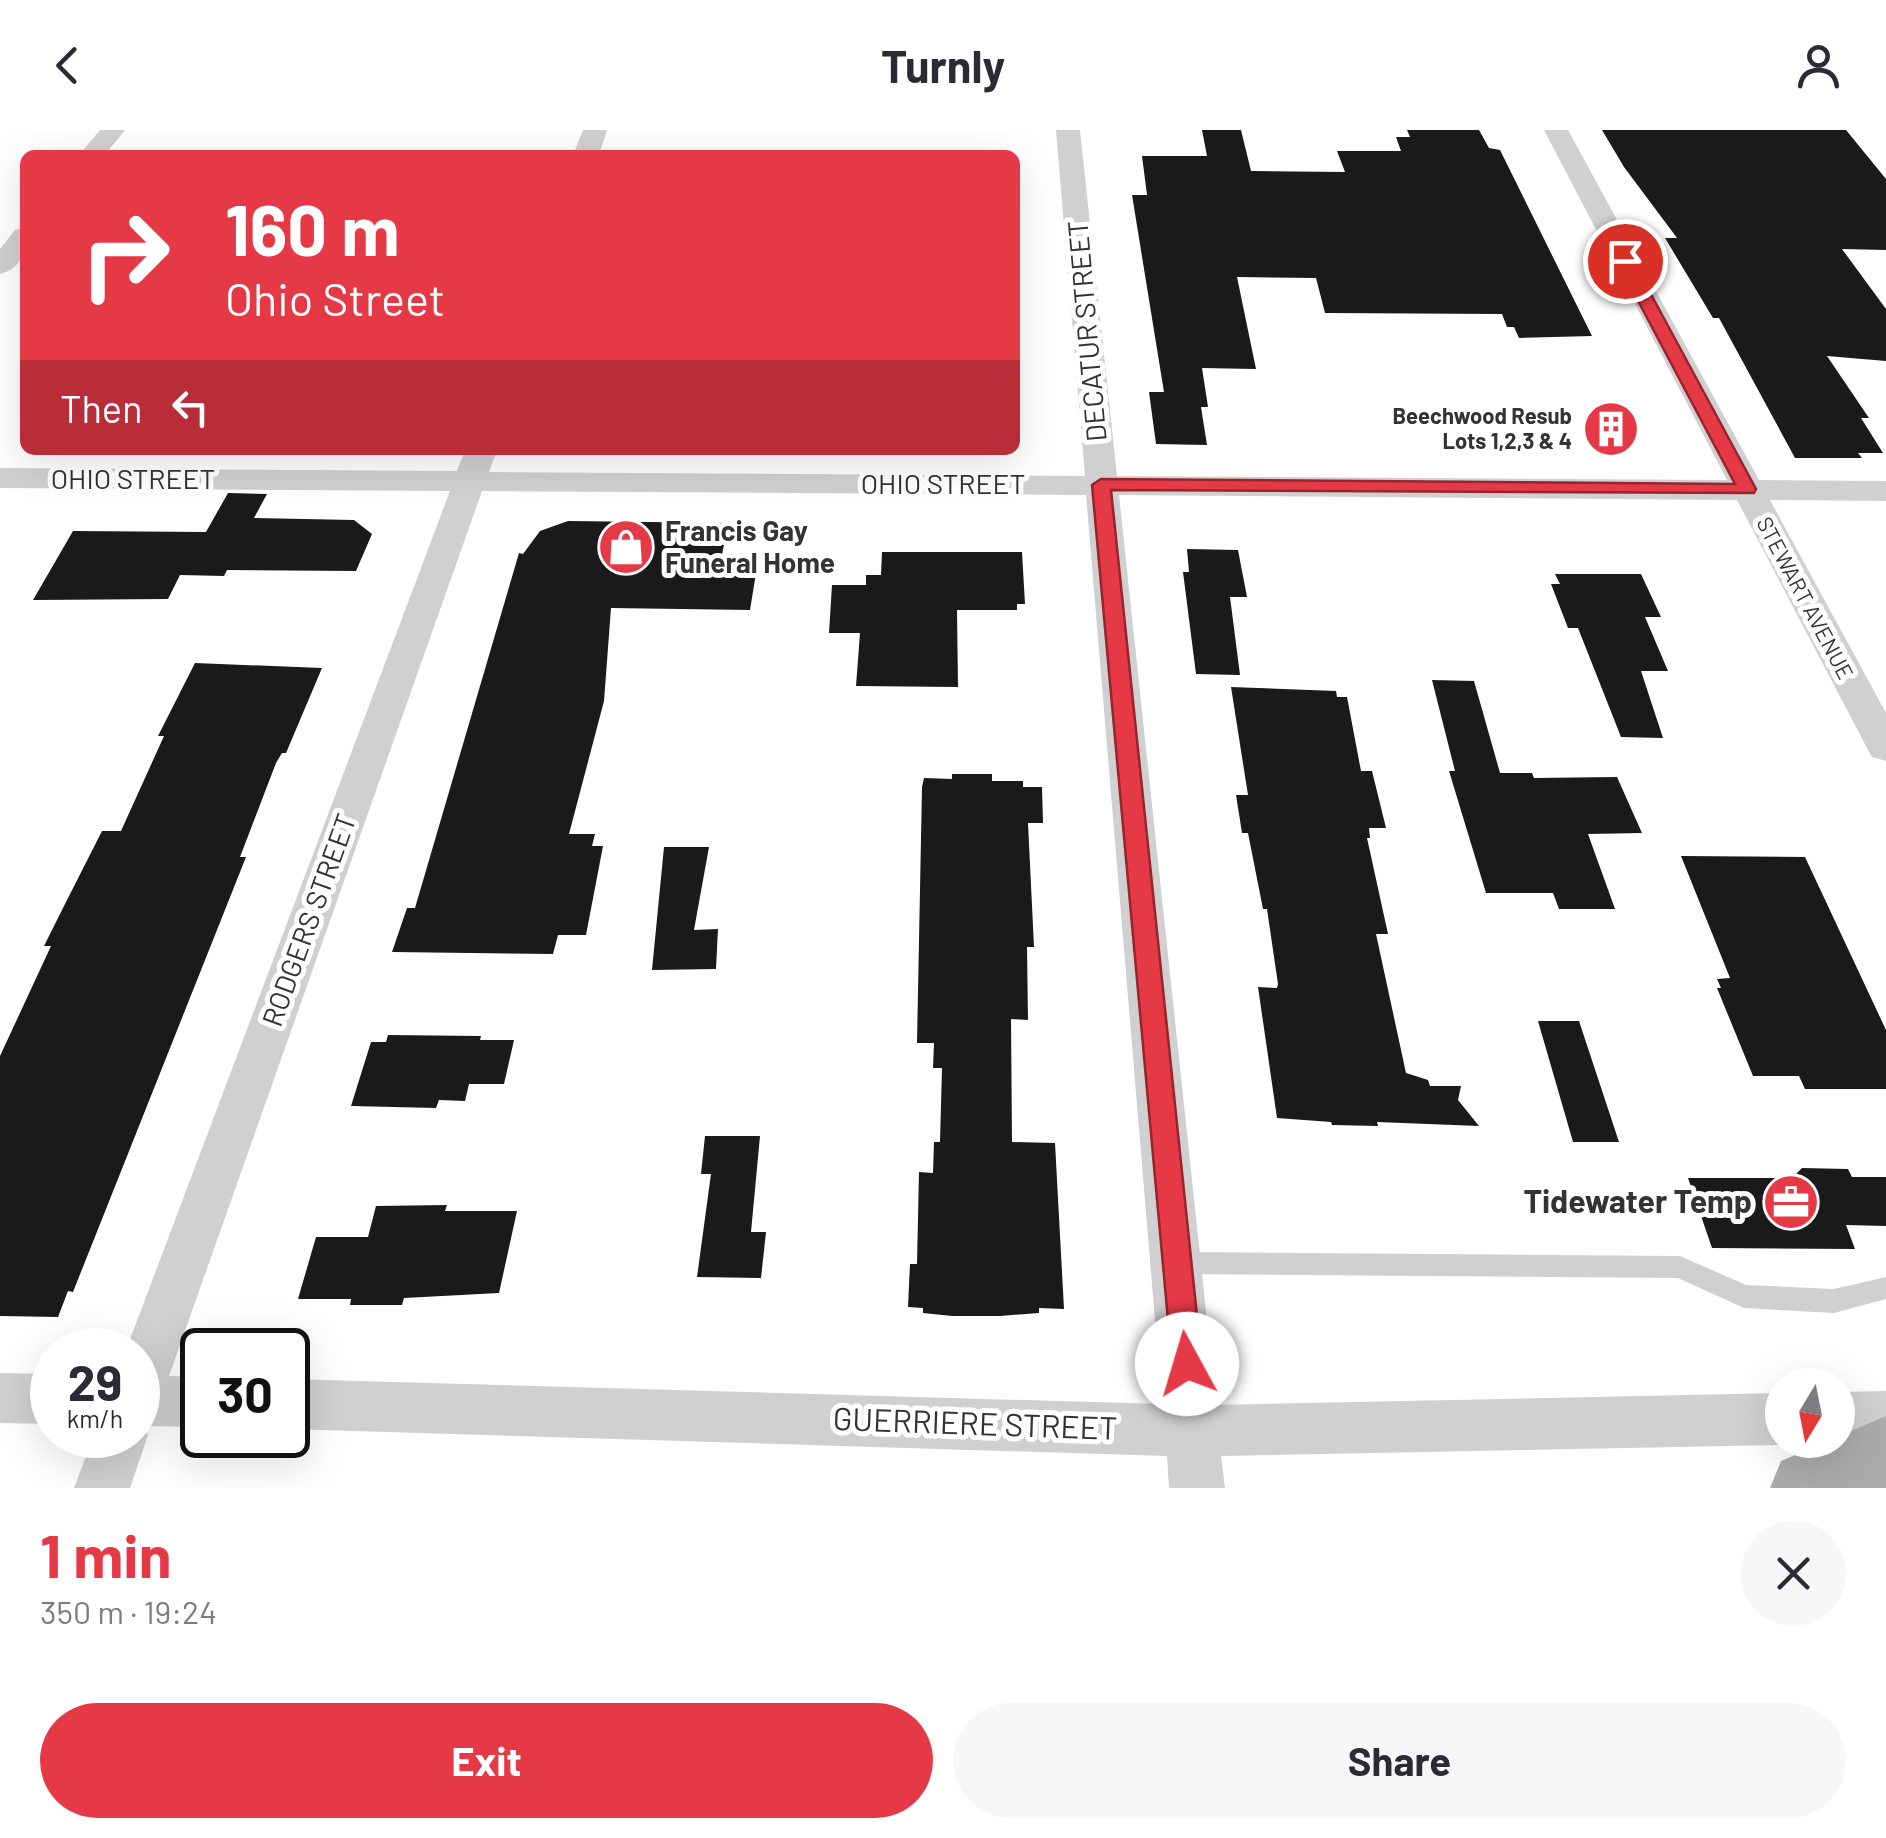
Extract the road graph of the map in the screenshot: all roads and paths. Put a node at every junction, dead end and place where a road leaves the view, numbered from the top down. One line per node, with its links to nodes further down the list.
1 (113, 130): 4 (street)
2 (1068, 130): 9 (street, DECATUR STREET)
3 (1556, 130): 10 (street, STEWART AVENUE)
4 (96, 150)
5 (20, 242): 6 (street)
6 (0, 266)
7 (475, 466): 8 (street, OHIO STREET); 9 (street, OHIO STREET); 15 (street, RODGERS STREET)
8 (0, 478)
9 (1101, 485): 10 (street, OHIO STREET); 13 (street, DECATUR STREET)
10 (1747, 489): 11 (street, OHIO STREET); 12 (street, STEWART AVENUE)
11 (1886, 491)
12 (1886, 748)
13 (1178, 1262): 14 (lane); 22 (street, DECATUR STREET)
14 (1886, 1288)
15 (160, 1330)
16 (0, 1398): 17 (street)
17 (30, 1399)
18 (310, 1405): 22 (street, GUERRIERE STREET)
19 (1886, 1417): 20 (street)
20 (1855, 1418)
21 (1765, 1419): 22 (street, GUERRIERE STREET)
22 (1194, 1431): 26 (street, DECATUR STREET)
23 (1886, 1452): 27 (main road)
24 (113, 1458): 25 (street)
25 (102, 1488)
26 (1196, 1488)
27 (1808, 1488)

